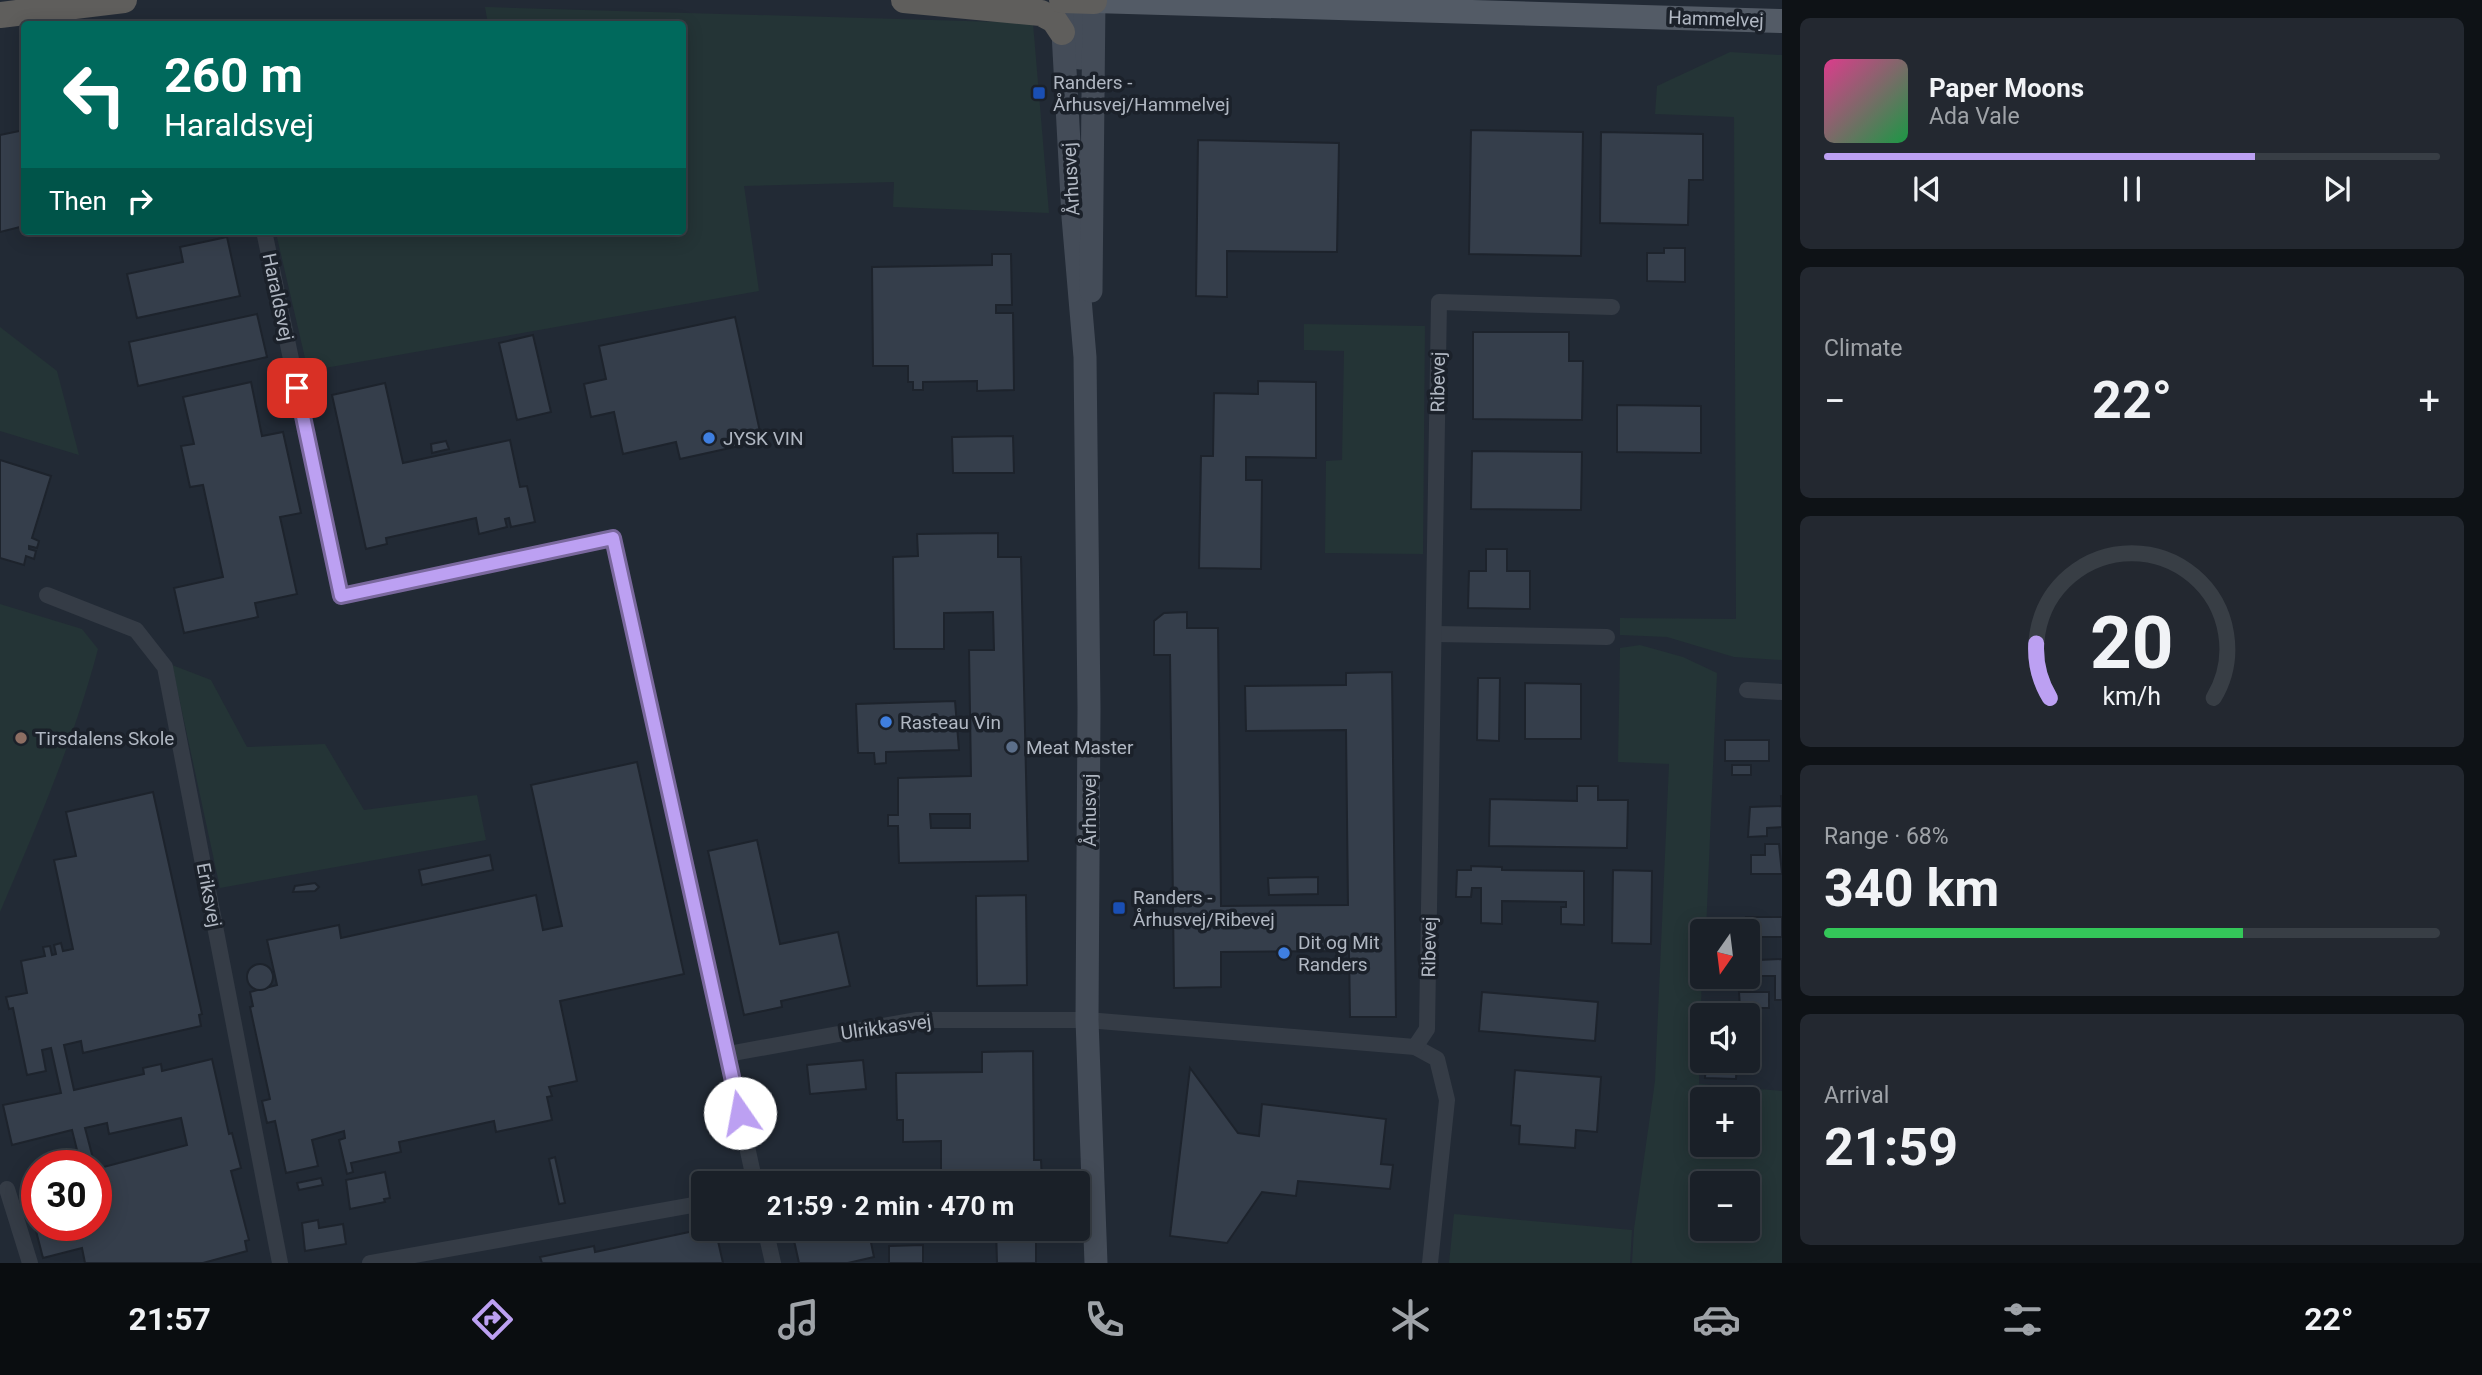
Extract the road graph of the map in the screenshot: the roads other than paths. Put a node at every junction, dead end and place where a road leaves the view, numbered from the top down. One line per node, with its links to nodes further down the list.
1 (124, 0): 5 (highway)
2 (904, 0): 4 (highway)
3 (1091, 1): 4 (highway, Hammelvej); 6 (main road, Hammelvej); 9 (main road, Århusvej)
4 (1062, 14): 9 (main road, Århusvej)
5 (0, 15)
6 (1782, 21)
7 (265, 235): 17 (street, Haraldsvej)
8 (1612, 307): 11 (street, Ribevej)
9 (1085, 357): 15 (main road, Århusvej)
10 (47, 595): 23 (street, Eriksvej)
11 (1435, 634): 12 (street); 16 (street, Ribevej)
12 (1607, 638)
13 (1747, 690): 14 (street)
14 (1782, 692)
15 (1087, 1020): 16 (street); 17 (street, Ulrikkasvej); 26 (main road, Århusvej)
16 (1415, 1048): 27 (street)
17 (728, 1054): 18 (street, Haraldsvej)
18 (752, 1171)
19 (7, 1189): 22 (street)
20 (691, 1205): 24 (street)
21 (768, 1241): 25 (street)
22 (30, 1263)
23 (281, 1263)
24 (370, 1263)
25 (773, 1263)
26 (1096, 1263)
27 (1430, 1263)

